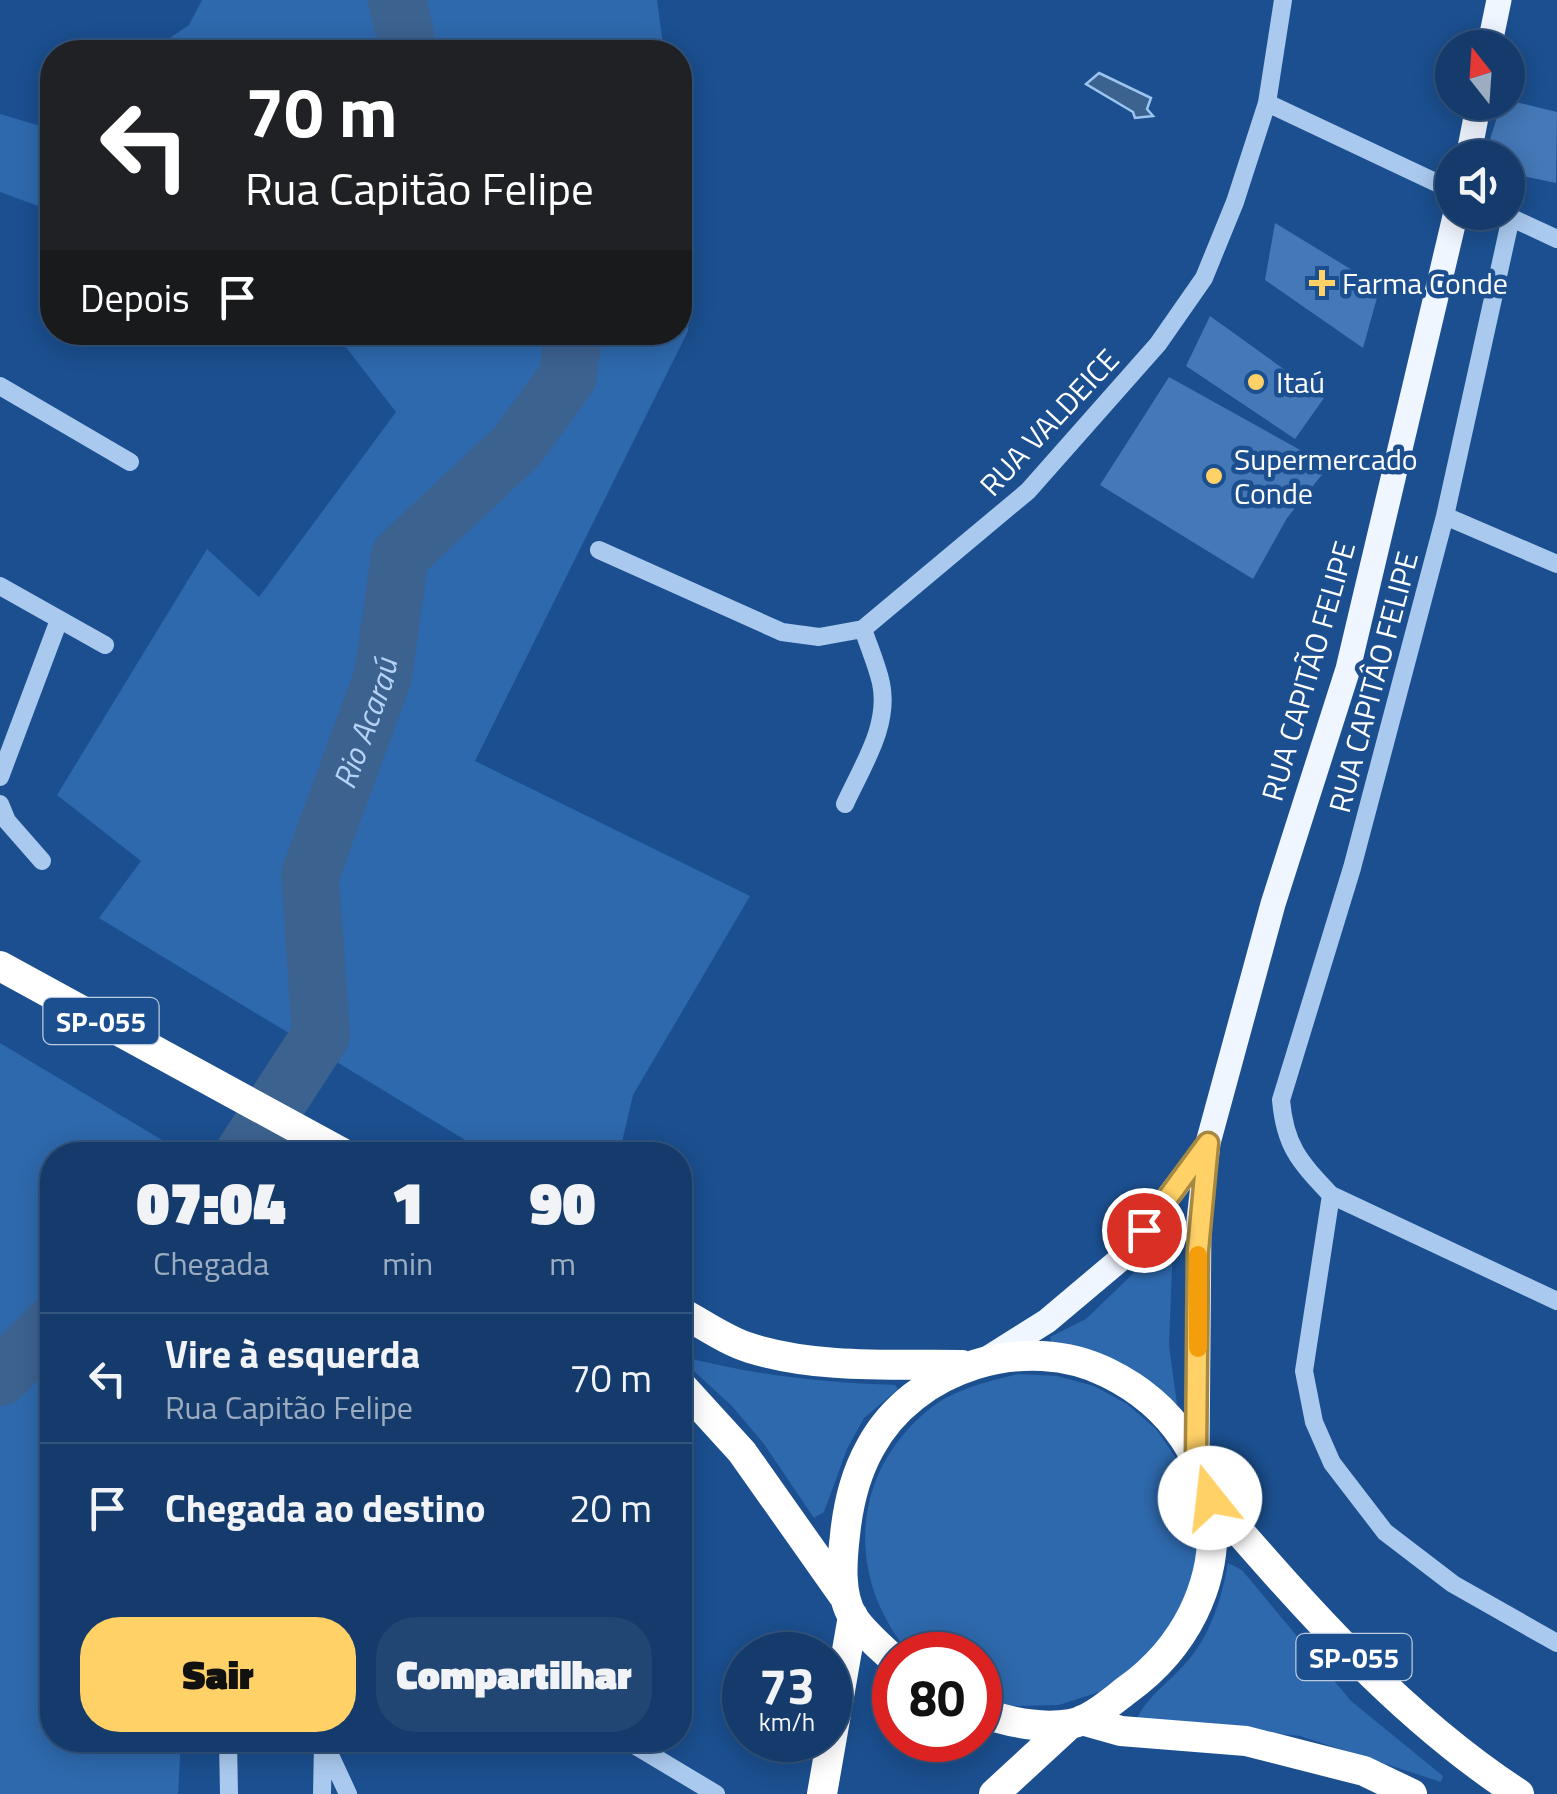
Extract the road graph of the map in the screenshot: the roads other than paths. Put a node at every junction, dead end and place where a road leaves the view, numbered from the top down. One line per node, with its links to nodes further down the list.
1 (1284, 0): 4 (street, RUA VALDEICE)
2 (1498, 0): 3 (main road)
3 (1492, 30)
4 (1267, 103): 5 (street); 17 (street, RUA VALDEICE)
5 (1435, 182)
6 (1525, 224): 9 (street)
7 (1452, 230): 25 (main road, RUA CAPITÃO FELIPE)
8 (1503, 230): 12 (street, RUA CAPITÂO FELIPE)
9 (1557, 239)
10 (0, 386): 11 (street)
11 (130, 462)
12 (1446, 516): 14 (street); 26 (street, RUA CAPITÂO FELIPE)
13 (598, 550): 17 (street)
14 (1557, 564)
15 (0, 586): 16 (street)
16 (59, 620): 18 (street); 19 (street)
17 (863, 630): 21 (street)
18 (105, 646)
19 (0, 777)
20 (0, 804): 22 (street)
21 (845, 804)
22 (42, 861)
23 (0, 966): 24 (highway, SP-055)
24 (322, 1142)
25 (1208, 1143): 29 (main road, RUA CAPITÃO FELIPE); 31 (main road, RUA CAPITÃO FELIPE)
26 (1331, 1195): 27 (street); 35 (street)
27 (1557, 1301)
28 (692, 1318): 29 (highway, SP-055)
29 (975, 1364): 31 (highway, SP-055); 33 (highway, SP-055)
30 (692, 1397): 33 (highway)
31 (1196, 1457): 32 (highway, SP-055)
32 (1210, 1498): 37 (highway, SP-055); 49 (highway, SP-055)
33 (850, 1608): 34 (highway); 46 (highway, SP-055)
34 (872, 1634)
35 (1557, 1643)
36 (1002, 1717): 37 (highway)
37 (1076, 1722): 47 (highway, SP-055); 48 (highway)
38 (228, 1752): 42 (street)
39 (323, 1752): 43 (street)
40 (329, 1752): 44 (street)
41 (646, 1752): 45 (street)
42 (229, 1794)
43 (322, 1794)
44 (348, 1794)
45 (716, 1794)
46 (822, 1794)
47 (994, 1794)
48 (1412, 1794)
49 (1518, 1794)

